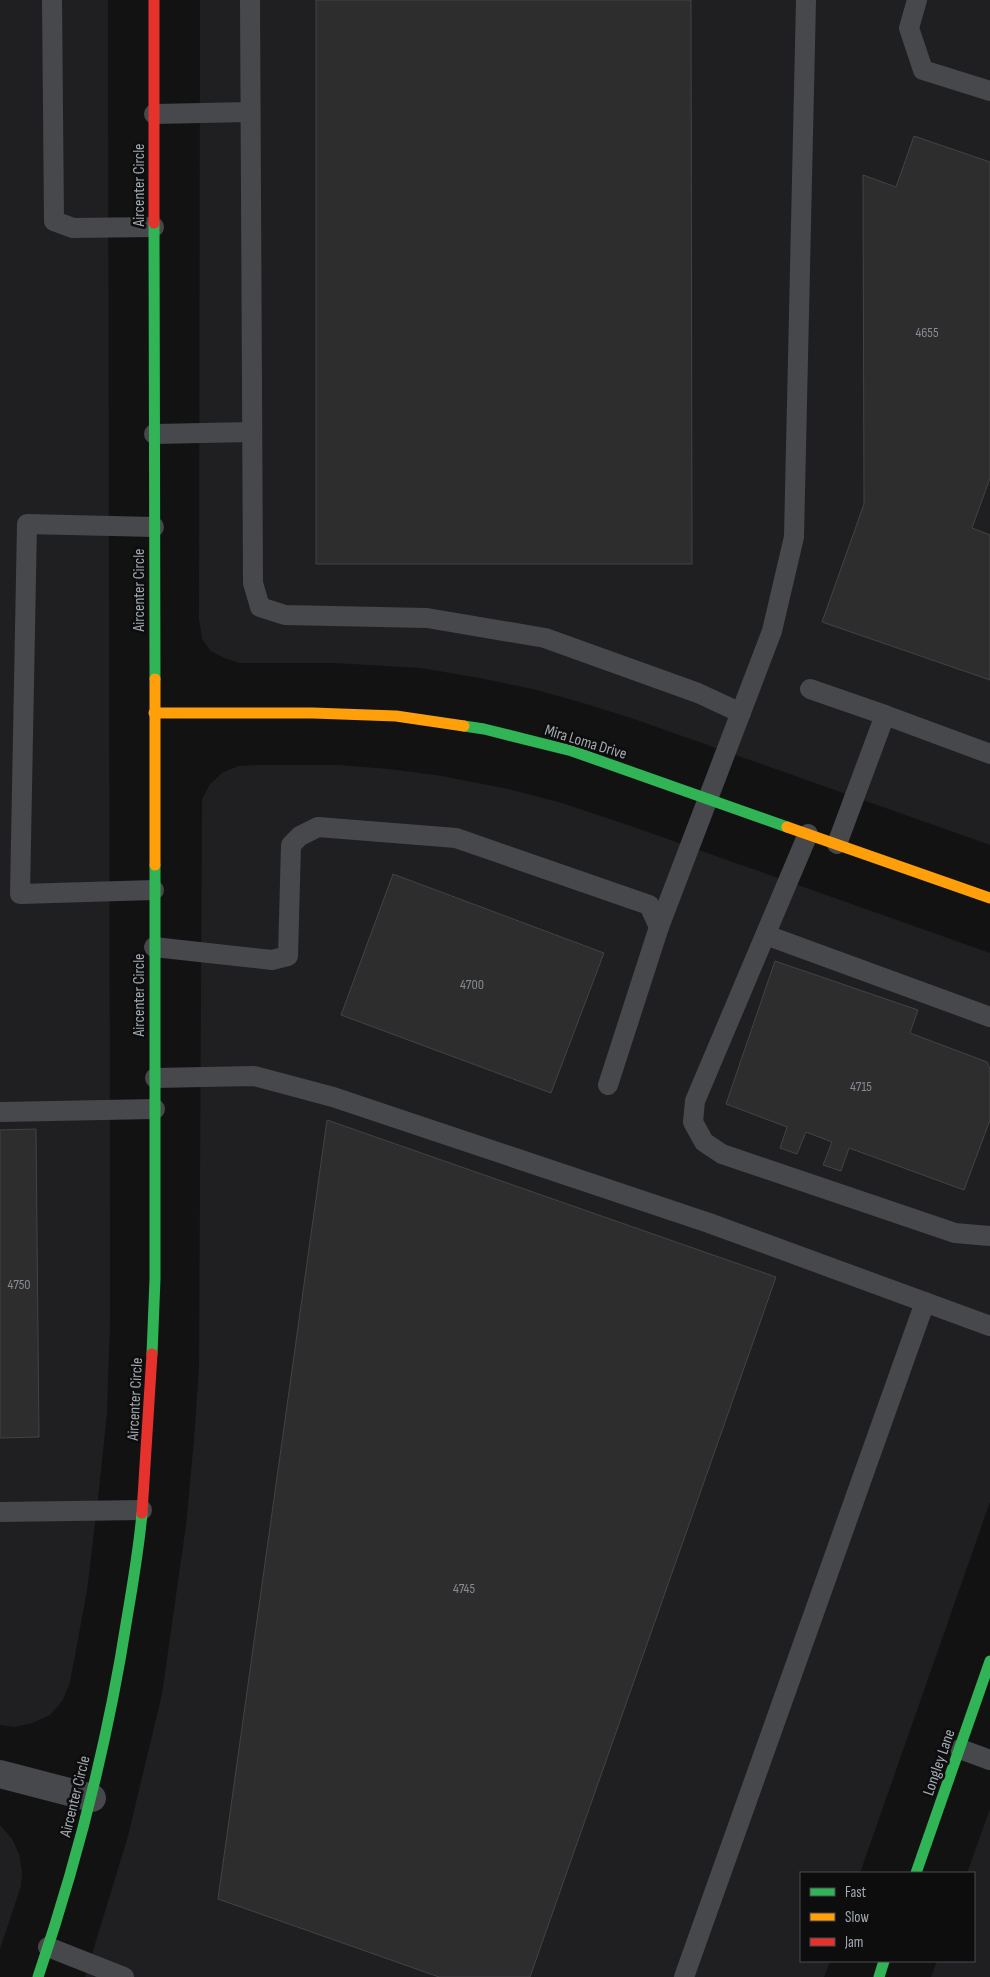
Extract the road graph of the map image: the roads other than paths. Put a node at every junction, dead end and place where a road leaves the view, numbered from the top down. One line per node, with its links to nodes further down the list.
1 (52, 0): 9 (lane)
2 (154, 0): 8 (street, Aircenter Circle)
3 (250, 0): 7 (lane)
4 (806, 0): 15 (lane)
5 (917, 0): 6 (lane)
6 (990, 91)
7 (250, 112): 8 (lane); 10 (lane)
8 (154, 114): 9 (street, Aircenter Circle)
9 (154, 227): 11 (street, Aircenter Circle)
10 (252, 432): 11 (lane); 15 (lane)
11 (154, 434): 12 (street, Aircenter Circle)
12 (154, 527): 14 (street, Aircenter Circle); 21 (lane)
13 (810, 689): 16 (lane)
14 (154, 712): 18 (street, Mira Loma Drive); 21 (street, Aircenter Circle)
15 (741, 713): 18 (lane)
16 (885, 715): 17 (lane); 20 (lane)
17 (990, 754)
18 (709, 799): 19 (street, Mira Loma Drive); 23 (lane)
19 (808, 834): 20 (street, Mira Loma Drive); 24 (lane)
20 (837, 844): 22 (street, Mira Loma Drive)
21 (154, 890): 25 (street, Aircenter Circle)
22 (990, 898)
23 (659, 927): 25 (lane); 28 (lane)
24 (766, 935): 26 (lane); 31 (lane)
25 (154, 947): 27 (street, Aircenter Circle)
26 (990, 1018)
27 (155, 1078): 29 (street, Aircenter Circle); 32 (lane)
28 (608, 1084)
29 (155, 1109): 30 (lane); 34 (street, Aircenter Circle)
30 (0, 1112)
31 (990, 1235)
32 (925, 1302): 33 (lane); 46 (lane)
33 (990, 1326)
34 (142, 1510): 35 (lane); 40 (street, Aircenter Circle)
35 (0, 1512)
36 (990, 1661): 37 (street, Longley Lane)
37 (960, 1749): 38 (lane); 41 (street, Longley Lane)
38 (990, 1760)
39 (0, 1774): 40 (street)
40 (92, 1798): 42 (street, Aircenter Circle)
41 (916, 1872)
42 (48, 1947): 44 (street, Aircenter Circle); 45 (lane)
43 (884, 1962): 47 (street)
44 (38, 1977)
45 (124, 1977)
46 (684, 1977)
47 (879, 1977)

